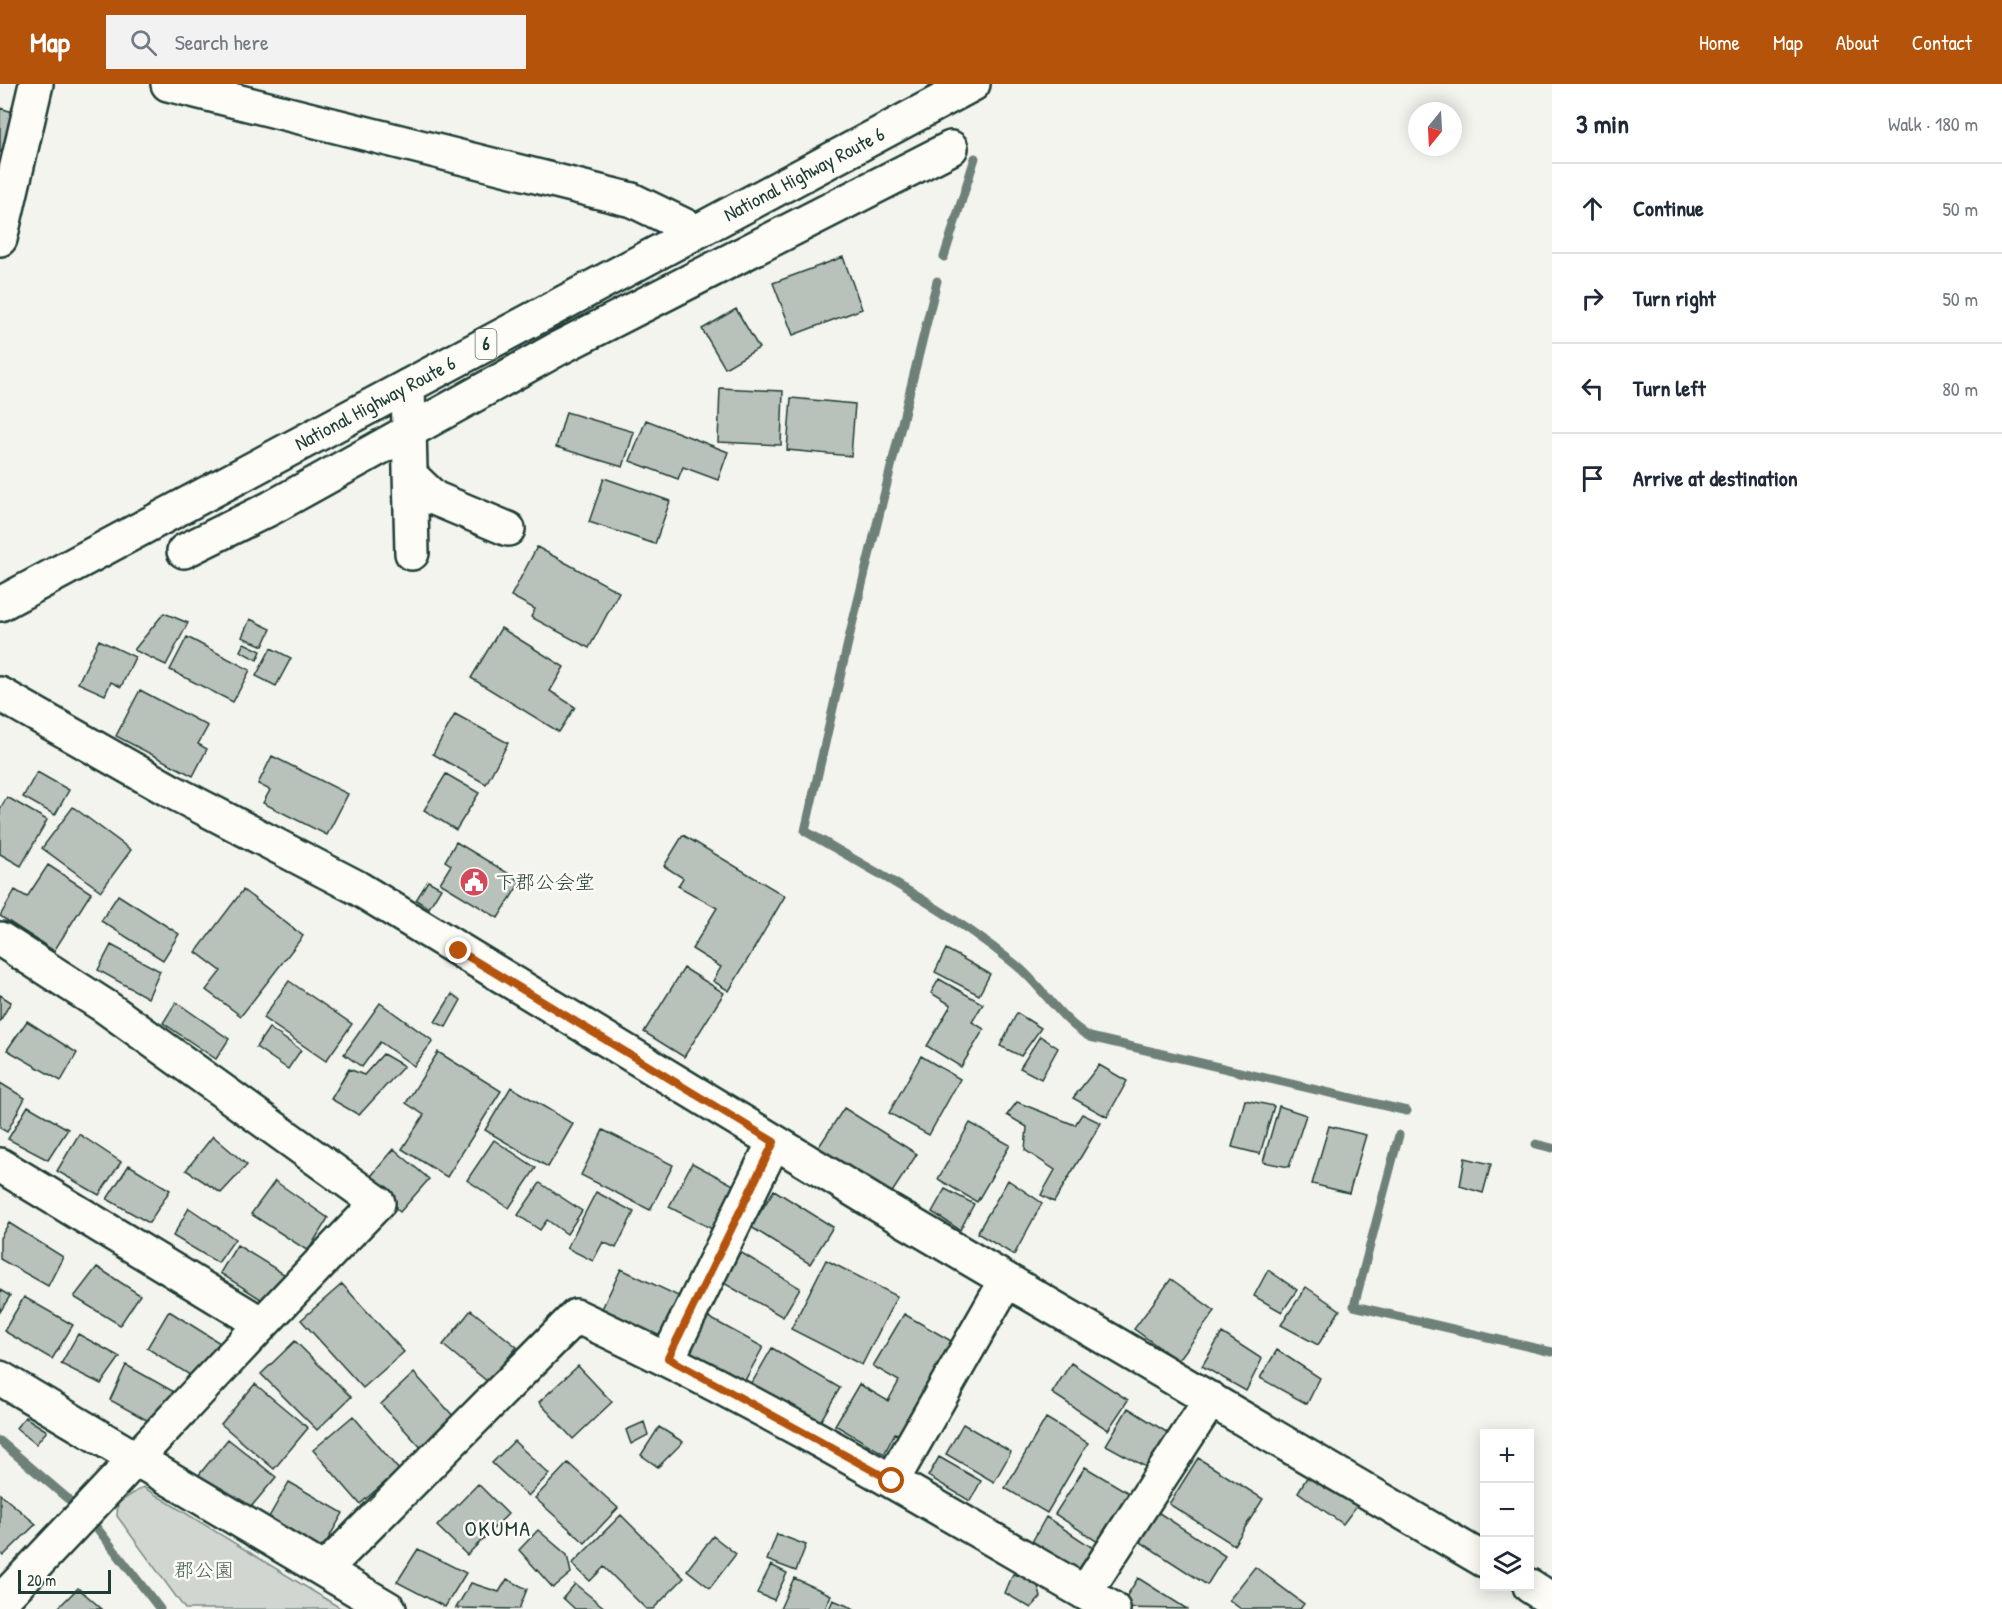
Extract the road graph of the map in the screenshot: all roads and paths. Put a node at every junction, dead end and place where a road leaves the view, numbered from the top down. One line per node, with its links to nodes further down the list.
1 (36, 84): 6 (main road)
2 (168, 84): 5 (main road)
3 (973, 84): 5 (main road, National Highway Route 6 / 6)
4 (951, 148): 8 (main road)
5 (696, 231): 7 (main road, National Highway Route 6 / 6)
6 (0, 239)
7 (408, 386): 8 (main road); 13 (main road, National Highway Route 6 / 6)
8 (409, 433): 9 (main road); 11 (main road)
9 (410, 475): 10 (main road); 12 (main road)
10 (508, 529)
11 (184, 552)
12 (412, 553)
13 (0, 604)
14 (0, 694): 16 (main road)
15 (0, 939): 19 (main road)
16 (774, 1142): 18 (main road); 20 (main road)
17 (0, 1165): 19 (main road)
18 (1006, 1281): 22 (main road); 24 (main road)
19 (260, 1323): 23 (main road)
20 (668, 1358): 24 (main road); 26 (main road)
21 (0, 1378): 23 (main road)
22 (1211, 1399): 25 (main road); 29 (main road)
23 (137, 1460): 26 (main road); 28 (main road)
24 (892, 1481): 29 (main road)
25 (1480, 1557)
26 (325, 1569): 31 (main road)
27 (1534, 1589): 30 (main road)
28 (3, 1594)
29 (1084, 1600)
30 (1552, 1600)
31 (389, 1609)

